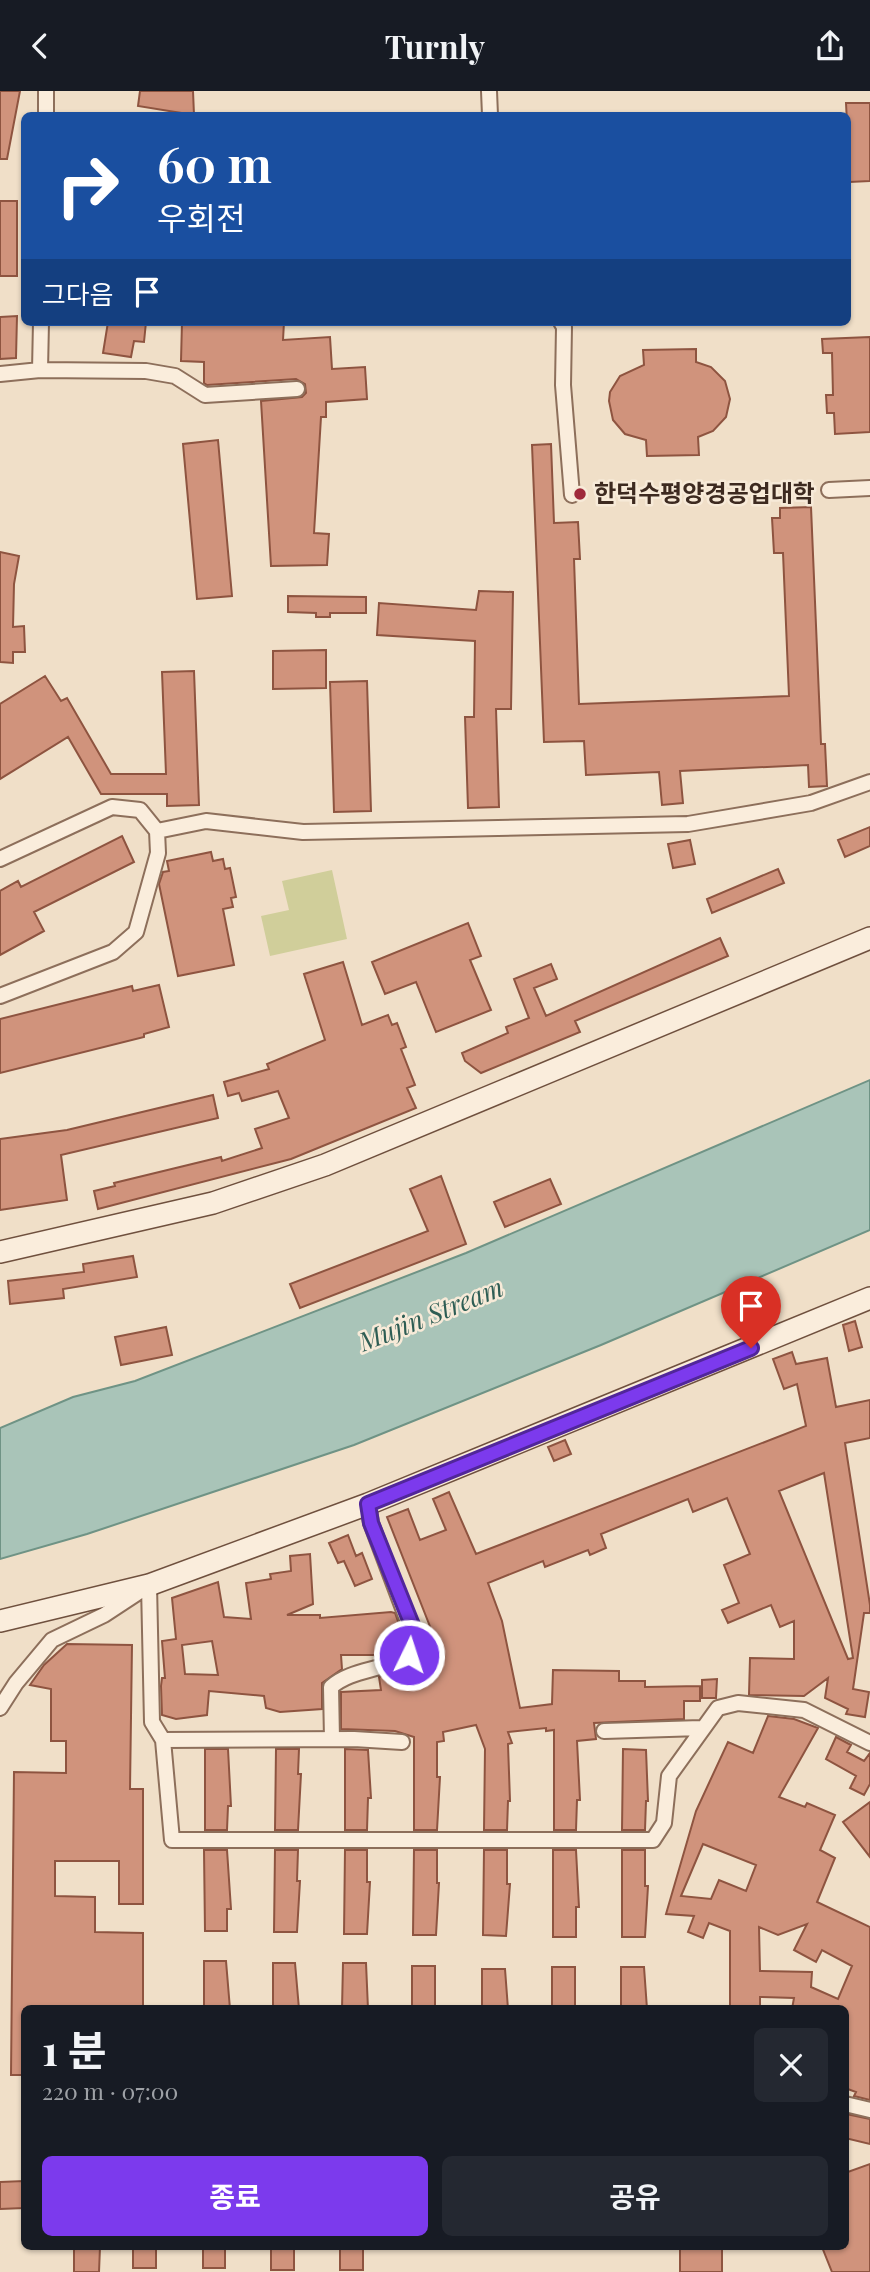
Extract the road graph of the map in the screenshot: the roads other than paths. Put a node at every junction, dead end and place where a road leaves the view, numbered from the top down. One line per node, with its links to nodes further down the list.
1 (46, 91): 3 (street)
2 (489, 91): 4 (street)
3 (46, 112)
4 (490, 112)
5 (41, 326): 7 (street)
6 (564, 326): 12 (street)
7 (40, 370): 8 (street); 9 (street)
8 (0, 375)
9 (297, 389)
10 (870, 488): 11 (street)
11 (829, 490)
12 (572, 495)
13 (870, 782): 14 (street)
14 (157, 831): 15 (street); 17 (street)
15 (0, 859)
16 (870, 938): 18 (street)
17 (0, 996)
18 (0, 1252)
19 (870, 1298): 20 (street)
20 (368, 1504): 21 (street); 26 (street)
21 (149, 1585): 22 (street); 23 (street); 27 (street)
22 (0, 1621)
23 (0, 1708)
24 (701, 1728): 25 (street); 27 (street); 29 (street)
25 (604, 1731)
26 (332, 1739): 27 (street); 28 (street)
27 (163, 1740)
28 (402, 1742)
29 (870, 1743)
30 (849, 2105): 31 (street)
31 (870, 2110)

